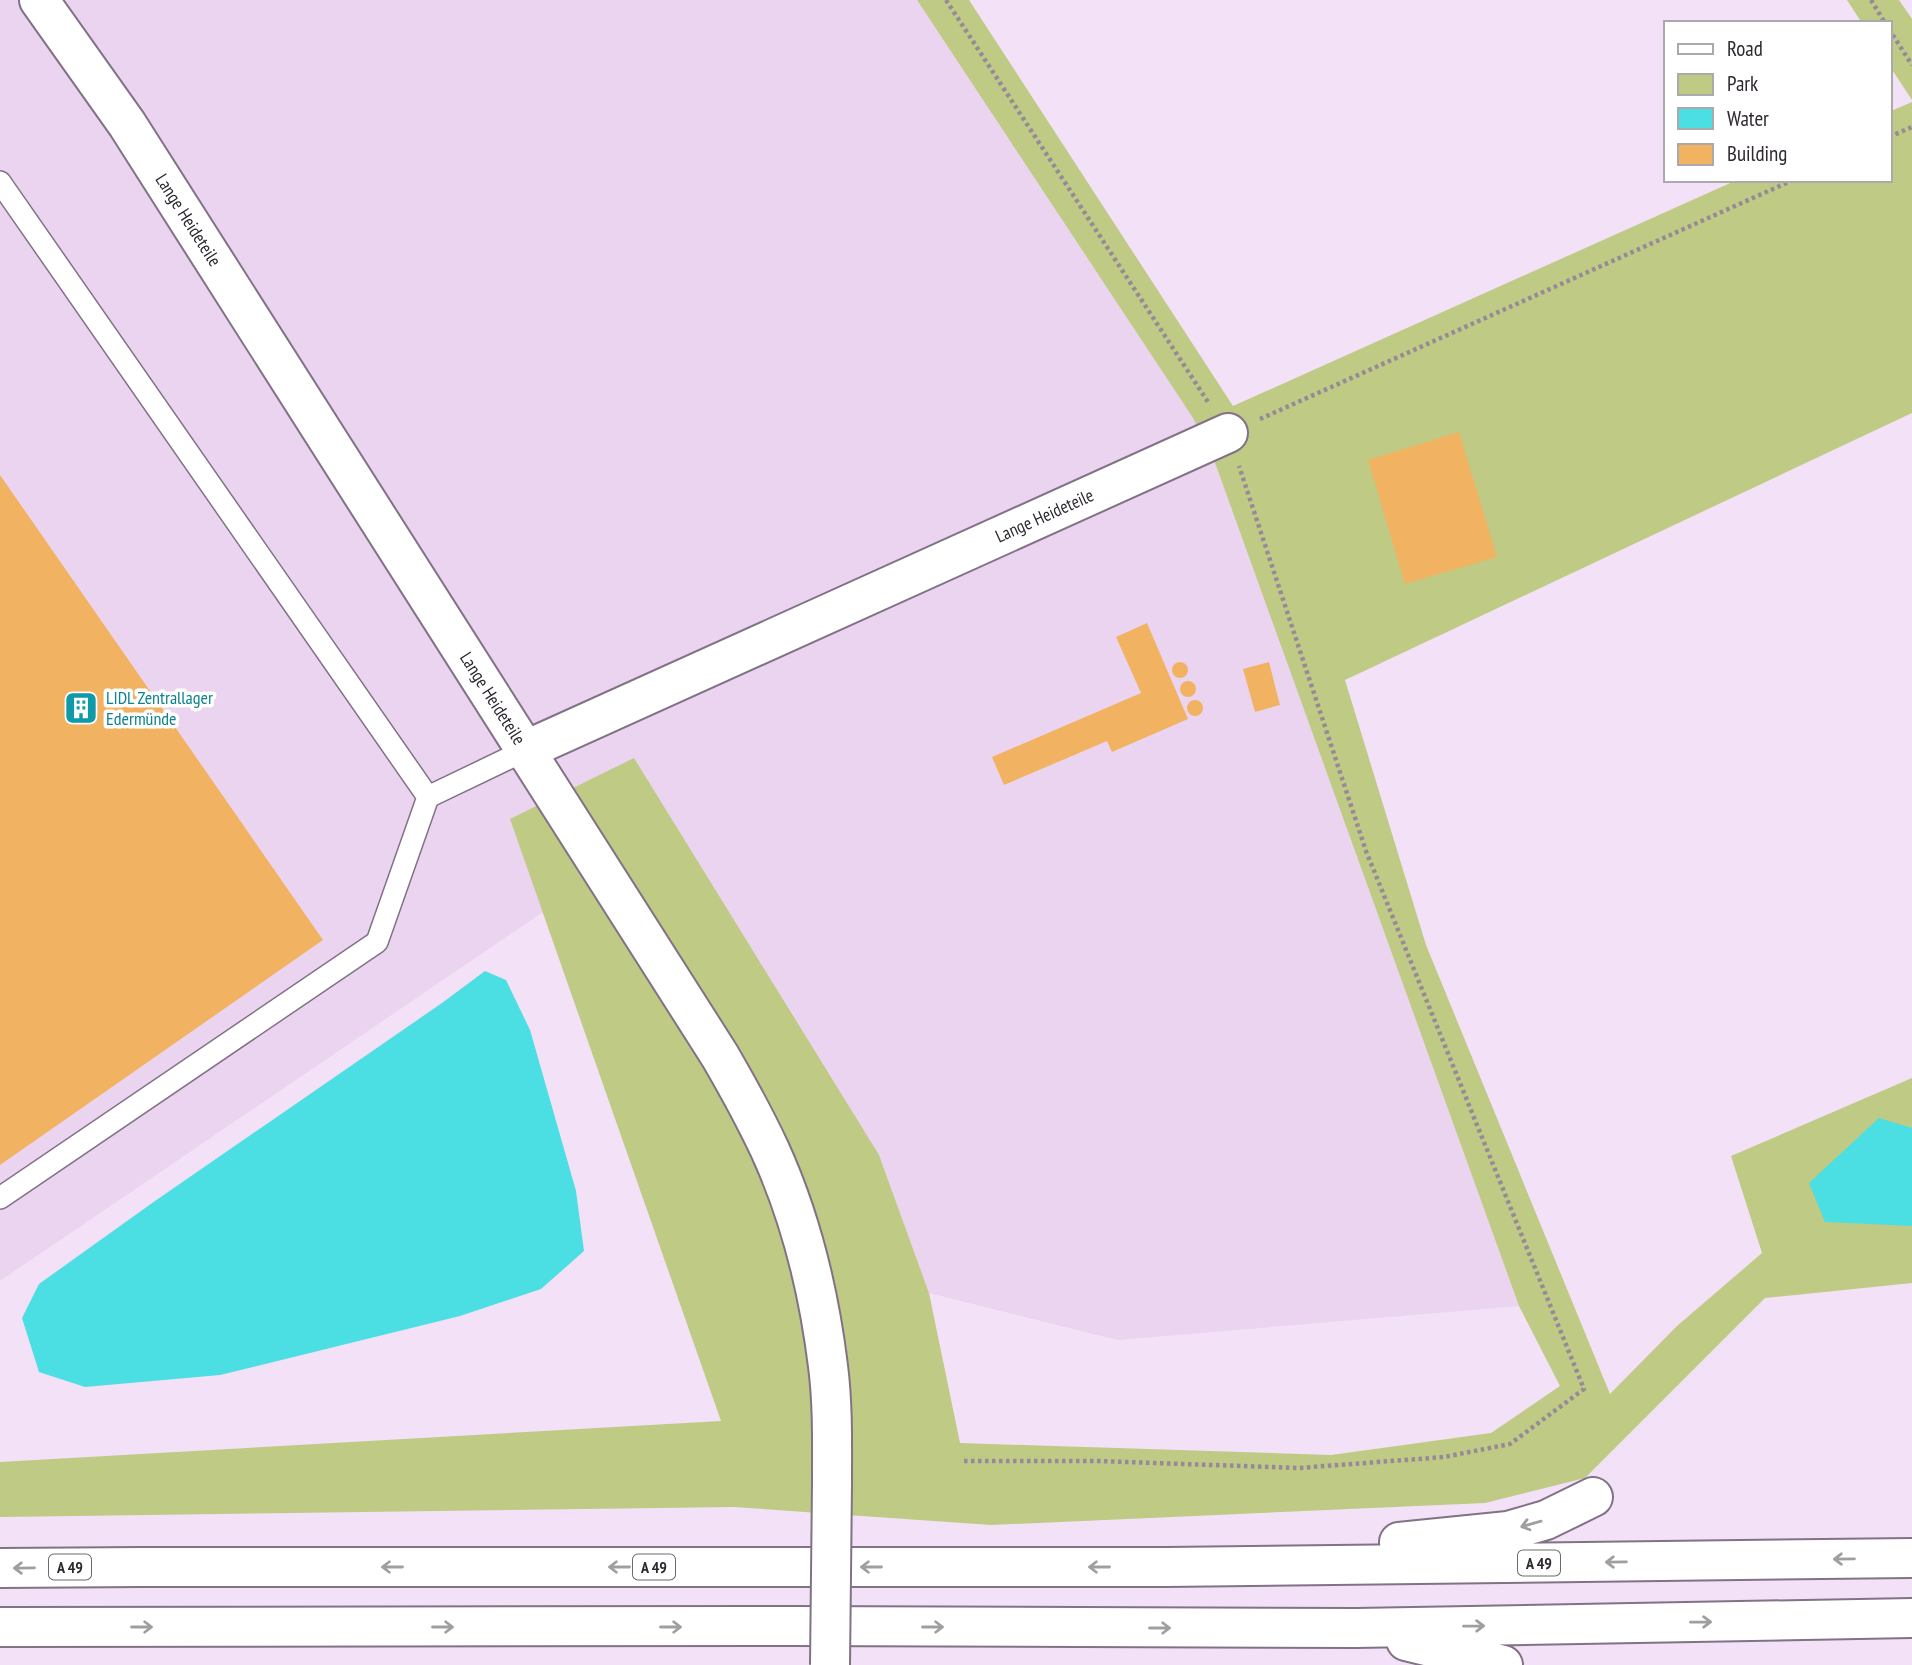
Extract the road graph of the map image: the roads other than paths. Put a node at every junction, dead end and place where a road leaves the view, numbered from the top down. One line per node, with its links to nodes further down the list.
1 (39, 0): 4 (main road, Lange Heideteile)
2 (0, 182): 5 (lane)
3 (1228, 433): 4 (main road, Lange Heideteile)
4 (526, 750): 5 (lane); 16 (main road, bridge)
5 (428, 797): 6 (lane)
6 (0, 1198)
7 (1593, 1497): 9 (main road, one-way to 9)
8 (1912, 1558): 9 (main road, A 49, one-way to 9)
9 (1167, 1567): 10 (main road, A 49, one-way to 10)
10 (0, 1568)
11 (1912, 1618): 14 (main road, one-way to 11)
12 (0, 1628): 13 (main road)
13 (74, 1628): 14 (main road, one-way to 14); 15 (main road)
14 (1356, 1628): 17 (main road)
15 (0, 1643)
16 (830, 1665)
17 (1503, 1665)

